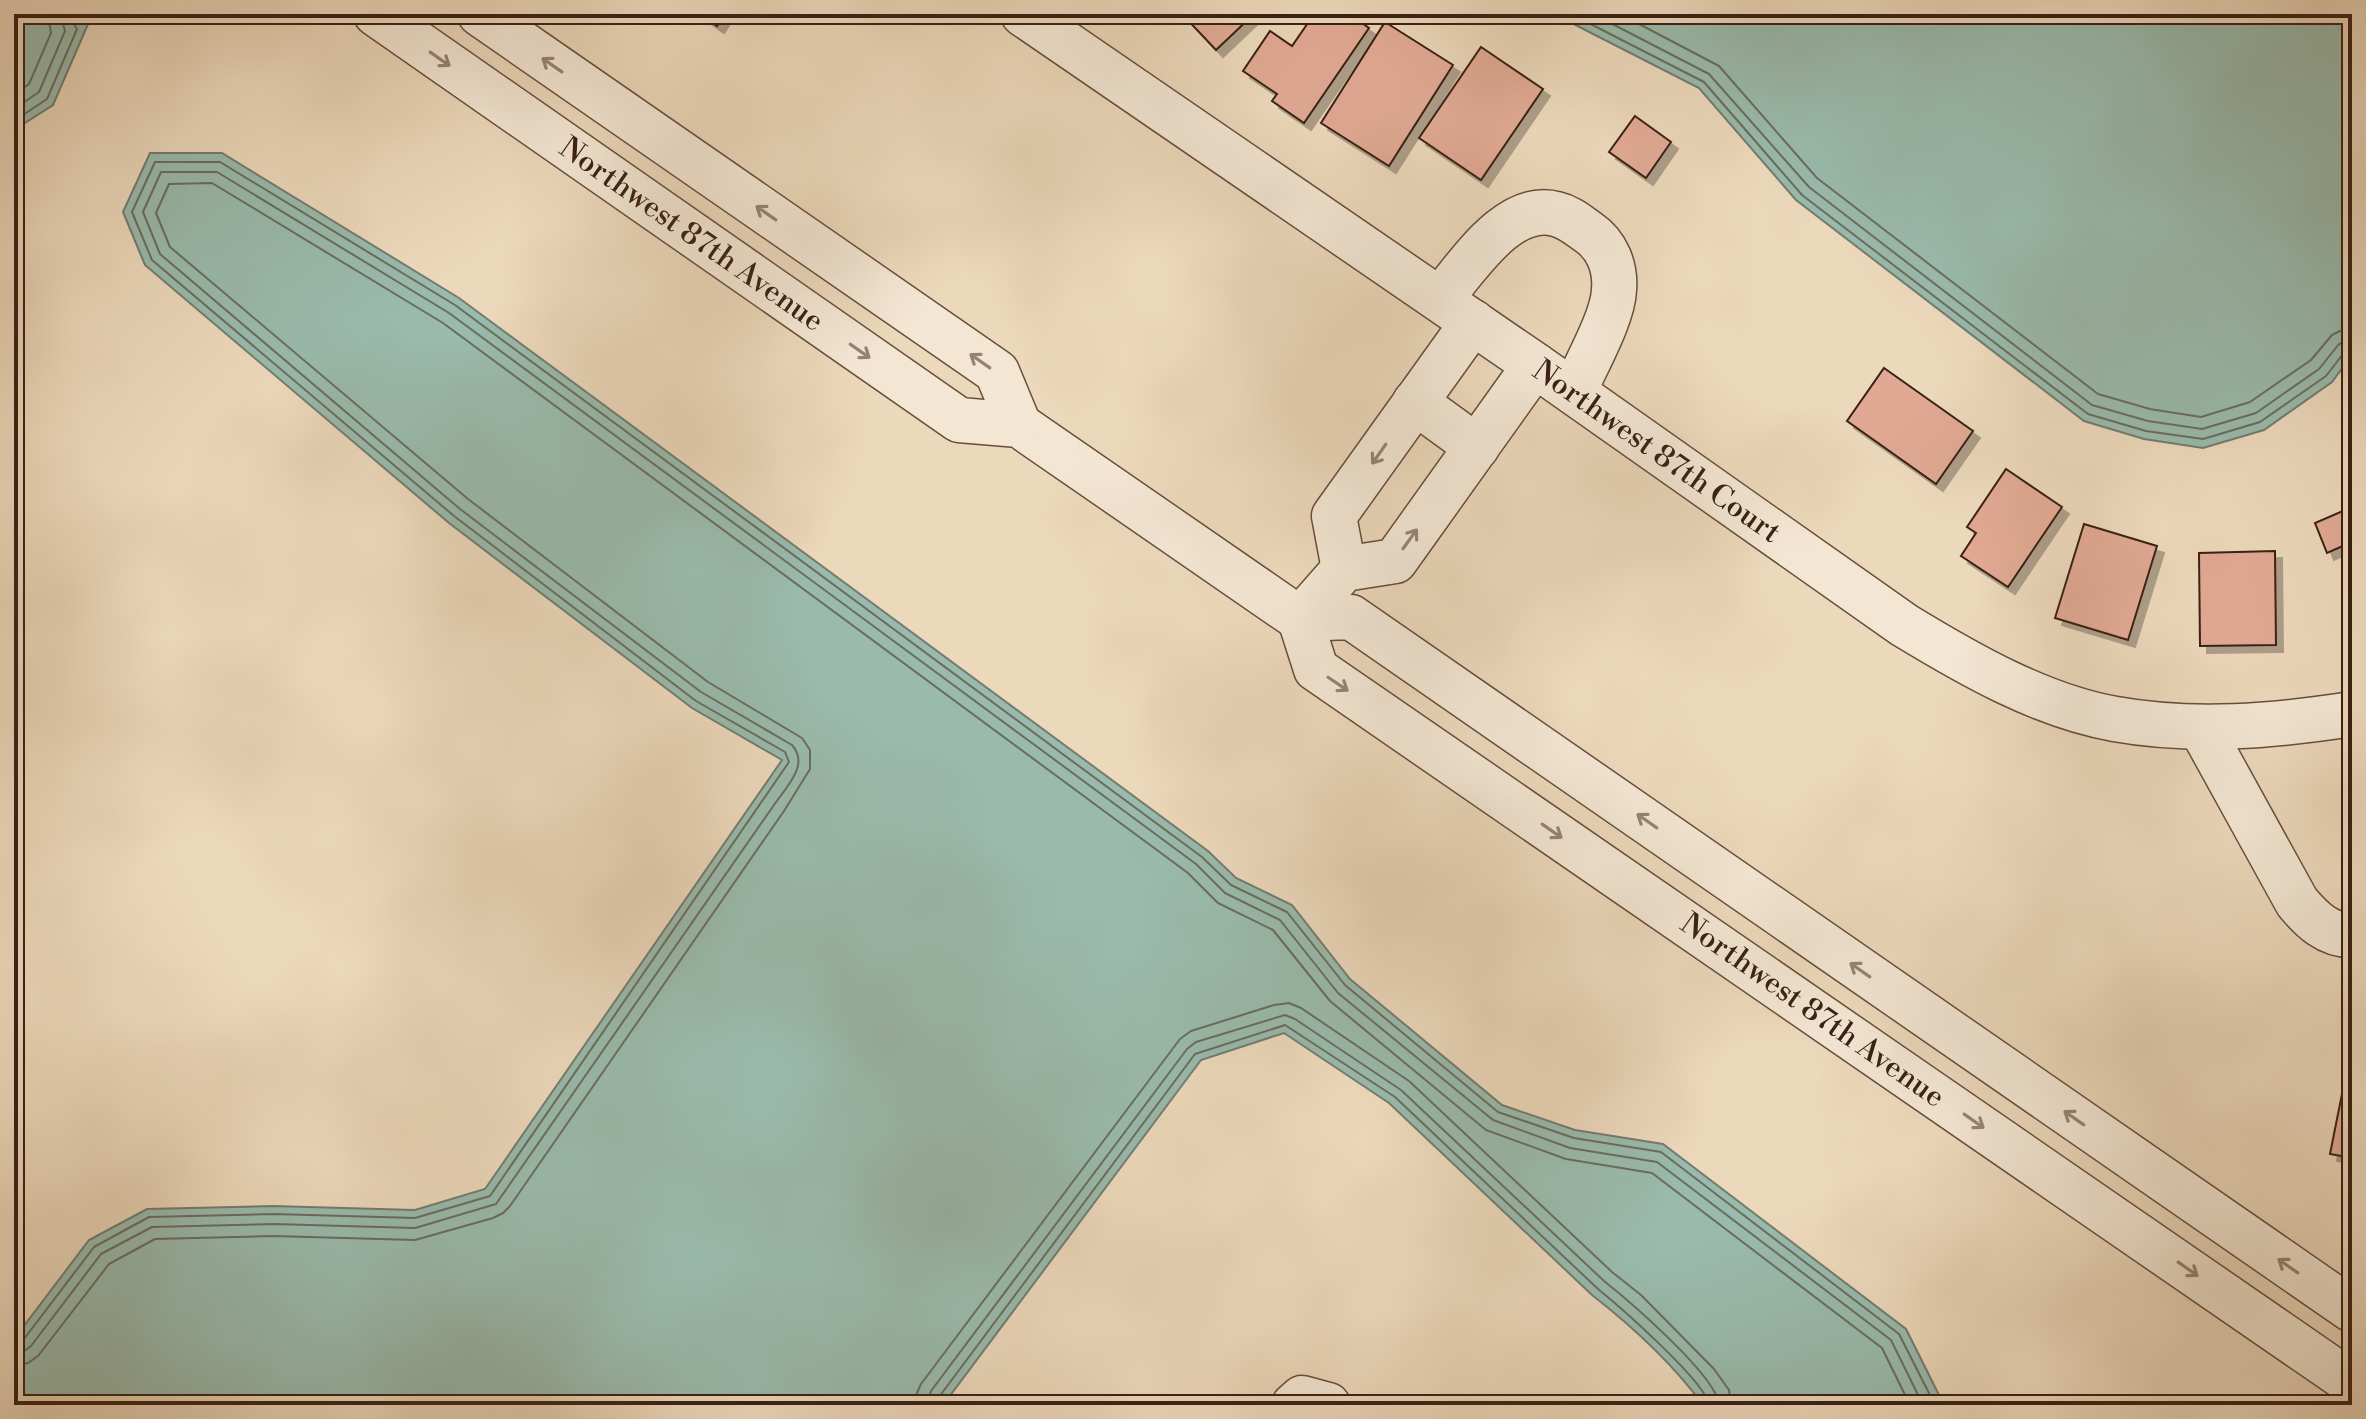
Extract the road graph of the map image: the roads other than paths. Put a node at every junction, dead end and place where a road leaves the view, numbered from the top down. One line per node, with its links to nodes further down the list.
1 (376, 14): 10 (street, Northwest 87th Avenue, one-way to 10)
2 (480, 14): 10 (street, Northwest 87th Avenue, one-way to 2)
3 (1023, 14): 5 (street, Northwest 87th Court)
4 (1086, 14): 5 (street)
5 (1085, 57): 6 (street, Northwest 87th Court)
6 (1456, 311): 7 (street, Northwest 87th Court); 8 (street); 9 (street)
7 (1535, 365): 8 (street, Northwest 87th Court); 11 (street)
8 (1574, 392): 15 (street, Northwest 87th Court)
9 (1415, 402): 11 (street); 12 (street, one-way to 12)
10 (1019, 425): 13 (street, Northwest 87th Avenue)
11 (1477, 447): 12 (street, one-way to 11)
12 (1344, 569): 13 (street)
13 (1300, 619): 17 (street, Northwest 87th Avenue, one-way to 13); 18 (street, Northwest 87th Avenue, one-way to 18)
14 (2351, 714): 15 (street, Northwest 87th Court)
15 (2201, 728): 16 (street)
16 (2352, 935)
17 (2352, 1310)
18 (2352, 1383)
19 (1294, 1405): 20 (street)
20 (1328, 1405)

